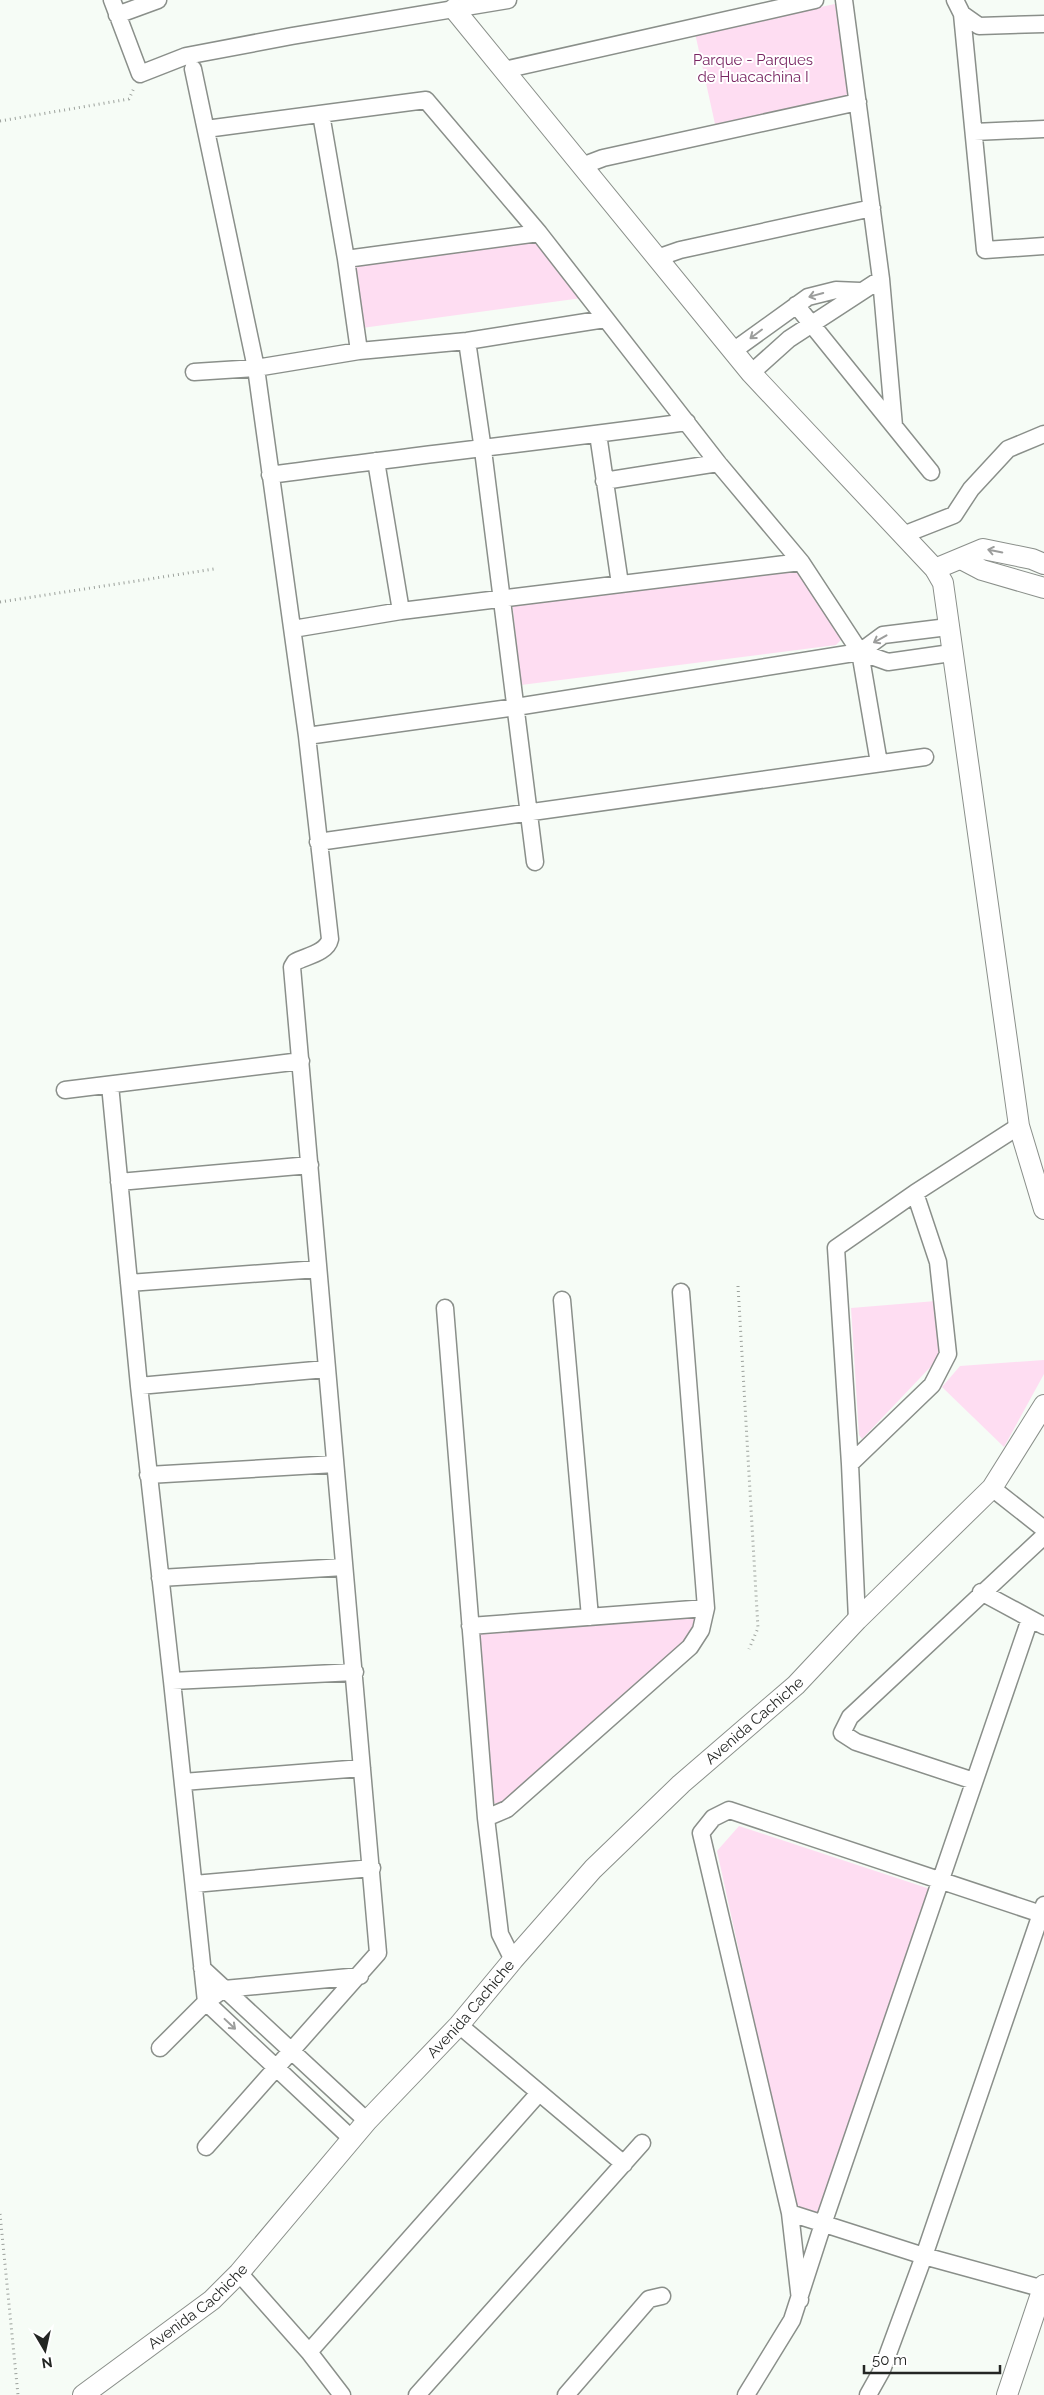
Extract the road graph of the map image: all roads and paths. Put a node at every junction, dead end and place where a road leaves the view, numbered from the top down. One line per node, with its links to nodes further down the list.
1 (158, 0): 7 (street)
2 (508, 0): 5 (street)
3 (814, 0): 10 (street)
4 (844, 0): 12 (street)
5 (452, 4): 10 (street); 11 (street)
6 (962, 4): 8 (street); 17 (street)
7 (114, 8): 11 (street)
8 (1044, 24)
9 (193, 69): 16 (street)
10 (504, 70): 18 (street)
11 (140, 74): 14 (path)
12 (858, 102): 18 (street); 19 (street)
13 (321, 114): 16 (street); 20 (street); 23 (street)
14 (0, 121)
15 (1044, 128): 17 (street)
16 (206, 129): 32 (street)
17 (974, 132): 21 (street)
18 (582, 166): 22 (street)
19 (872, 208): 22 (street); 24 (street)
20 (539, 233): 23 (street); 27 (street)
21 (1044, 246)
22 (657, 258): 31 (street)
23 (346, 259): 30 (street)
24 (881, 280): 25 (street); 36 (street)
25 (860, 291): 26 (street, one-way to 26); 28 (street)
26 (796, 305): 28 (street); 31 (street, one-way to 31)
27 (605, 319): 29 (street); 35 (street)
28 (811, 324): 34 (street); 36 (street)
29 (467, 341): 30 (street); 39 (street)
30 (359, 351): 32 (street)
31 (733, 351): 34 (street)
32 (256, 368): 33 (street); 43 (street)
33 (194, 372)
34 (751, 373): 45 (street)
35 (687, 422): 37 (street); 41 (street)
36 (894, 426): 42 (street)
37 (598, 434): 39 (street); 44 (street)
38 (1044, 434): 45 (street)
39 (483, 450): 40 (street); 53 (street)
40 (376, 461): 43 (street); 55 (street)
41 (718, 463): 44 (street); 47 (street)
42 (931, 472)
43 (270, 475): 57 (street)
44 (604, 481): 51 (street)
45 (903, 535): 50 (street)
46 (961, 559): 48 (street, one-way to 46); 50 (street); 52 (street)
47 (801, 562): 51 (street); 58 (street)
48 (1044, 564)
49 (214, 569): 54 (path)
50 (935, 569): 56 (street)
51 (620, 584): 53 (street)
52 (1044, 588)
53 (501, 599): 55 (street); 60 (street)
54 (0, 602)
55 (401, 612): 57 (street)
56 (948, 627): 58 (street, one-way to 58); 59 (street)
57 (293, 629): 61 (street)
58 (860, 652): 59 (street); 60 (street); 63 (street)
59 (951, 653): 70 (street)
60 (516, 707): 61 (street); 64 (street)
61 (307, 736): 65 (street)
62 (925, 757): 63 (street)
63 (879, 764): 64 (street)
64 (527, 811): 65 (street); 66 (street)
65 (318, 842): 67 (street)
66 (535, 862)
67 (301, 1061): 68 (street); 71 (street)
68 (110, 1085): 69 (street); 72 (street)
69 (65, 1090)
70 (1019, 1126): 73 (street); 74 (street)
71 (310, 1165): 72 (street); 75 (street)
72 (119, 1182): 76 (street)
73 (915, 1193): 85 (street); 85 (street)
74 (1044, 1209)
75 (318, 1269): 76 (street); 81 (street)
76 (129, 1283): 82 (street)
77 (738, 1286): 98 (path)
78 (681, 1292): 93 (street)
79 (562, 1300): 94 (street)
80 (444, 1308): 97 (street)
81 (326, 1370): 82 (street); 84 (street)
82 (138, 1386): 86 (street)
83 (1044, 1405): 87 (street, Avenida Cachiche)
84 (335, 1464): 86 (street); 90 (street)
85 (850, 1464): 95 (street)
86 (148, 1475): 91 (street)
87 (992, 1488): 88 (street); 95 (street, Avenida Cachiche)
88 (1044, 1529)
89 (1044, 1536): 92 (street)
90 (344, 1567): 91 (street); 99 (street)
91 (160, 1578): 100 (street)
92 (982, 1592): 96 (street); 102 (street)
93 (706, 1608): 94 (street); 104 (street)
94 (590, 1617): 97 (street)
95 (857, 1620): 109 (street, Avenida Cachiche)
96 (1037, 1622): 102 (street)
97 (470, 1626): 104 (street)
98 (749, 1649)
99 (355, 1672): 100 (street); 101 (street)
100 (172, 1681): 103 (street)
101 (362, 1768): 103 (street); 105 (street)
102 (974, 1781): 106 (street)
103 (183, 1782): 107 (street)
104 (486, 1818): 109 (street)
105 (372, 1868): 107 (street); 111 (street)
106 (940, 1882): 108 (street); 124 (street); 126 (street)
107 (194, 1884): 110 (street)
108 (1043, 1912): 127 (street)
109 (513, 1960): 114 (street, Avenida Cachiche)
110 (202, 1968): 112 (street); 113 (street)
111 (360, 1976): 112 (street); 116 (street)
112 (224, 1989): 113 (street); 116 (street)
113 (206, 2002): 115 (street); 117 (street, one-way to 117)
114 (459, 2025): 118 (street); 119 (street, Avenida Cachiche)
115 (160, 2048)
116 (291, 2051): 117 (street); 119 (street)
117 (276, 2068): 120 (street); 122 (street)
118 (539, 2093): 123 (street); 132 (street)
119 (367, 2120): 120 (street, Avenida Cachiche)
120 (352, 2138): 128 (street, Avenida Cachiche)
121 (642, 2143): 123 (street)
122 (206, 2147)
123 (624, 2164): 136 (street)
124 (790, 2213): 126 (street); 131 (street)
125 (0, 2214): 133 (path)
126 (823, 2224): 127 (street); 131 (street)
127 (924, 2256): 129 (street); 139 (street)
128 (239, 2273): 132 (street); 134 (street, Avenida Cachiche)
129 (1044, 2288): 140 (street)
130 (662, 2296): 137 (street)
131 (800, 2300): 138 (street)
132 (309, 2352): 135 (street)
133 (18, 2395)
134 (83, 2395)
135 (342, 2395)
136 (417, 2395)
137 (566, 2395)
138 (746, 2395)
139 (868, 2395)
140 (1007, 2395)

